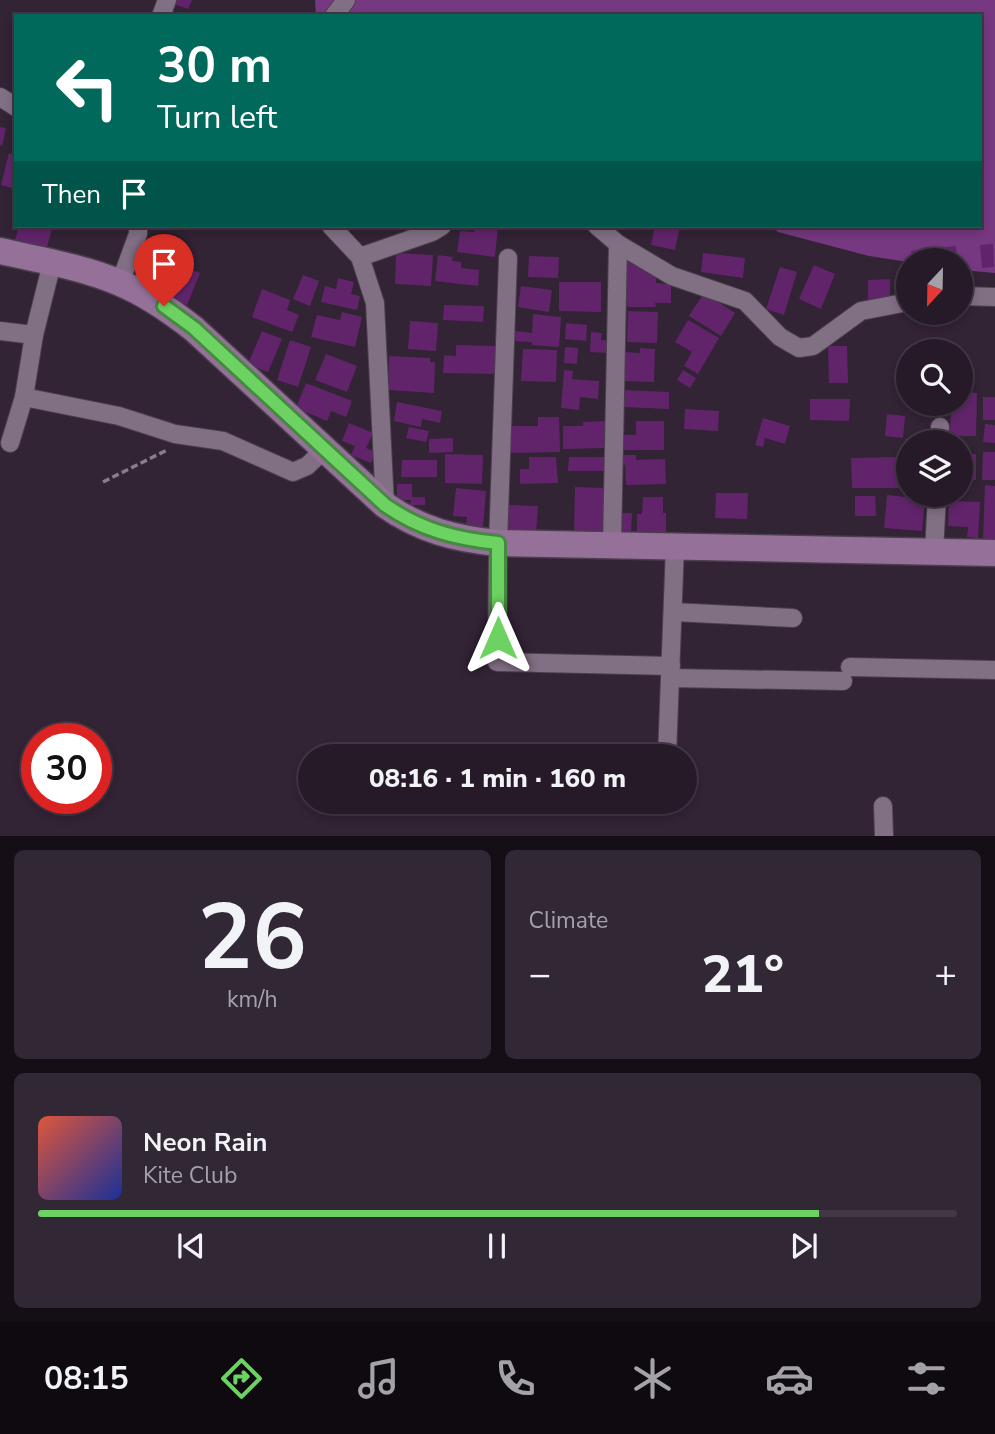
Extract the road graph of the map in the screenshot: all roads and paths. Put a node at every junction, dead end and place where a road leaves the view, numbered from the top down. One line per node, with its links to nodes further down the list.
1 (138, 228): 10 (street)
2 (333, 228): 7 (street)
3 (439, 228): 7 (street)
4 (599, 228): 5 (street)
5 (618, 244): 13 (street); 24 (street)
6 (0, 251): 9 (street)
7 (360, 257): 21 (street)
8 (508, 258): 23 (street)
9 (52, 262): 10 (street); 15 (street)
10 (120, 283): 19 (street)
11 (973, 296): 12 (street)
12 (995, 297)
13 (896, 304)
14 (0, 331): 15 (street)
15 (34, 335): 16 (street)
16 (24, 397): 17 (street); 18 (street)
17 (175, 434): 19 (street); 20 (path)
18 (10, 443)
19 (324, 450): 21 (street)
20 (103, 482)
21 (385, 505): 23 (street)
22 (936, 507): 26 (street)
23 (498, 543): 24 (street); 31 (street)
24 (612, 545): 25 (street)
25 (675, 546): 26 (street); 28 (street)
26 (934, 552): 27 (street)
27 (995, 554)
28 (673, 612): 29 (street); 31 (street)
29 (793, 618)
30 (995, 670): 31 (street)
31 (670, 672): 32 (street)
32 (667, 744)
33 (883, 806): 34 (street)
34 (884, 835)

